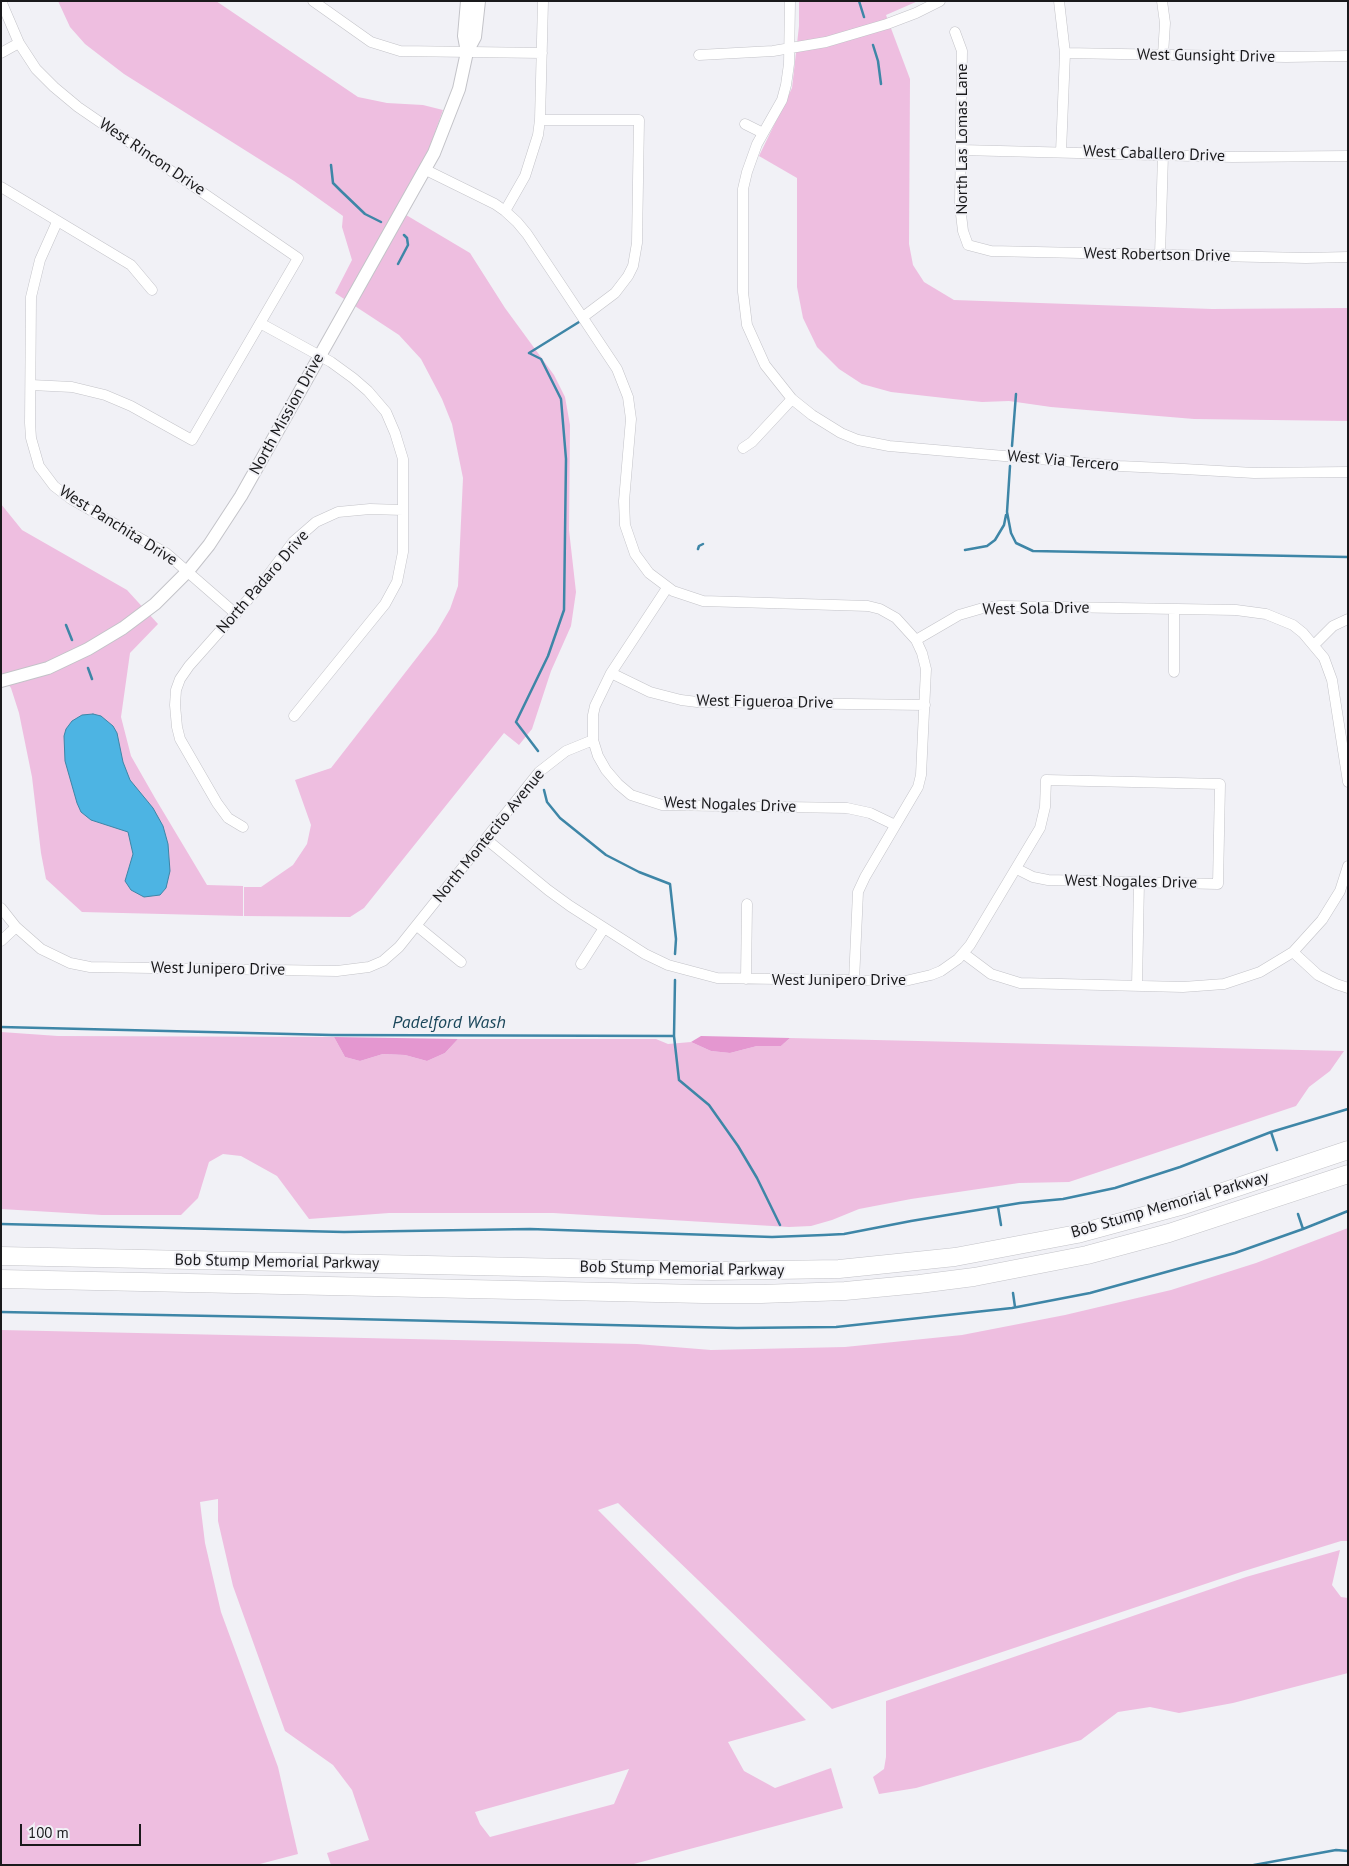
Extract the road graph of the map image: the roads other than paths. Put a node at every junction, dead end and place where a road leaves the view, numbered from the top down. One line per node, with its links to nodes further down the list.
1 (1, 1): 11 (street, West Rincon Drive)
2 (467, 1): 13 (street, North Mission Drive)
3 (479, 1): 13 (street, North Mission Drive)
4 (543, 1): 15 (street)
5 (790, 1): 12 (street, West Via Tercero)
6 (940, 1): 12 (street)
7 (1059, 1): 16 (street)
8 (1162, 1): 18 (street)
9 (320, 3): 13 (street)
10 (955, 32): 23 (street, North Las Lomas Lane)
11 (19, 43): 14 (street); 36 (street, West Rincon Drive)
12 (789, 49): 17 (street); 22 (street, West Via Tercero)
13 (467, 52): 15 (street); 27 (street, North Mission Drive)
14 (1, 53)
15 (542, 53): 20 (street)
16 (1065, 53): 18 (street, West Gunsight Drive); 24 (street)
17 (699, 55)
18 (1163, 55): 19 (street, West Gunsight Drive)
19 (1348, 56)
20 (540, 120): 29 (street); 35 (street)
21 (745, 124): 22 (street)
22 (763, 133): 39 (street, West Via Tercero)
23 (961, 150): 24 (street, West Caballero Drive); 31 (street, North Las Lomas Lane)
24 (1061, 152): 25 (street, West Caballero Drive)
25 (1162, 155): 26 (street, West Caballero Drive); 32 (street)
26 (1348, 156)
27 (426, 170): 29 (street); 37 (street, North Mission Drive)
28 (1, 187): 30 (street)
29 (505, 210): 35 (street)
30 (57, 222): 34 (street); 38 (street, West Panchita Drive)
31 (968, 245): 32 (street, West Robertson Drive)
32 (1160, 255): 33 (street, West Robertson Drive)
33 (1348, 257)
34 (152, 290)
35 (583, 317): 44 (street)
36 (260, 323): 37 (street); 38 (street)
37 (320, 356): 42 (street); 43 (street, North Mission Drive)
38 (31, 386): 43 (street, West Panchita Drive)
39 (792, 399): 40 (street); 41 (street, West Via Tercero)
40 (743, 448)
41 (1348, 472)
42 (403, 510): 46 (street, North Padaro Drive); 54 (street)
43 (188, 571): 46 (street, West Panchita Drive); 52 (street, North Mission Drive)
44 (667, 588): 48 (street); 51 (street)
45 (1174, 610): 48 (street, West Sola Drive); 49 (street, West Sola Drive); 50 (street)
46 (236, 614): 59 (street, North Padaro Drive)
47 (1348, 619): 49 (street)
48 (916, 640): 53 (street)
49 (1314, 645): 55 (street, West Sola Drive)
50 (1174, 672)
51 (611, 673): 53 (street, West Figueroa Drive); 56 (street)
52 (1, 682)
53 (924, 705): 58 (street)
54 (294, 716)
55 (1344, 732): 57 (street, West Sola Drive)
56 (593, 740): 58 (street, West Nogales Drive); 60 (street, North Montecito Avenue)
57 (1348, 782)
58 (895, 825): 77 (street)
59 (243, 827)
60 (486, 839): 68 (street, North Montecito Avenue); 70 (street, West Junipero Drive)
61 (1348, 866): 63 (street)
62 (1017, 869): 64 (street, West Nogales Drive); 65 (street, West Junipero Drive); 73 (street, West Junipero Drive)
63 (1348, 871): 72 (street)
64 (1139, 882): 65 (street, West Nogales Drive); 78 (street)
65 (1218, 884)
66 (747, 904): 76 (street)
67 (1, 908): 69 (street, West Junipero Drive)
68 (416, 926): 69 (street, West Junipero Drive); 74 (street)
69 (16, 927): 71 (street)
70 (604, 928): 75 (street); 76 (street, West Junipero Drive)
71 (1, 941)
72 (1293, 952): 78 (street); 79 (street)
73 (964, 953): 77 (street, West Junipero Drive); 78 (street)
74 (461, 962)
75 (581, 964)
76 (746, 979): 77 (street, West Junipero Drive)
77 (854, 981)
78 (1137, 986)
79 (1348, 988)
80 (1348, 1150): 82 (highway, Bob Stump Memorial Parkway)
81 (1348, 1174): 83 (highway, Bob Stump Memorial Parkway)
82 (1, 1256)
83 (1, 1279)

